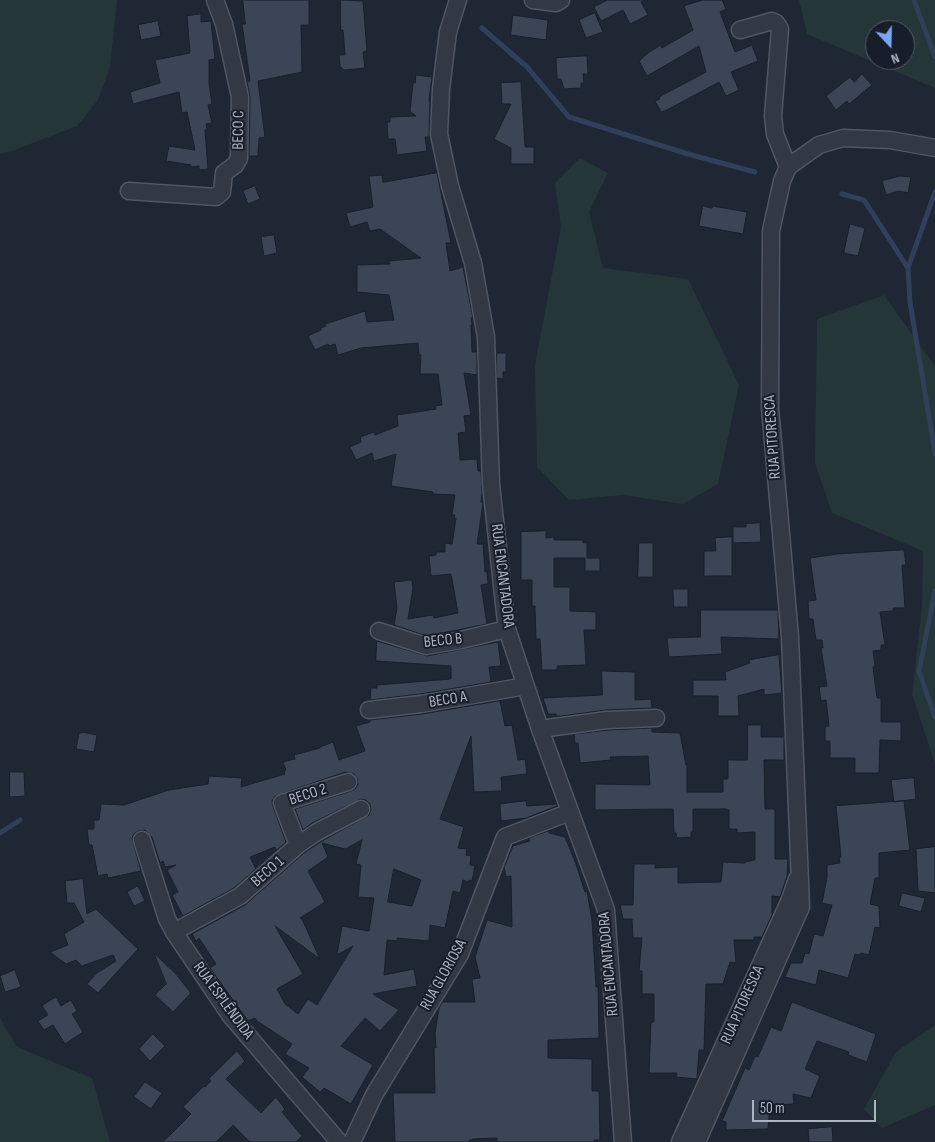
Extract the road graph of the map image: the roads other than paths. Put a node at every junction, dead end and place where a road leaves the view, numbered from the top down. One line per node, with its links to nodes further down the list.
1 (215, 0): 8 (street, BECO C)
2 (458, 0): 9 (street, RUA ENCANTADORA)
3 (533, 0): 4 (street)
4 (561, 0)
5 (740, 30): 7 (street)
6 (935, 148): 7 (street)
7 (788, 167): 20 (street, RUA PITORESCA)
8 (129, 191)
9 (507, 628): 10 (street, BECO B); 11 (street, RUA ENCANTADORA)
10 (380, 631)
11 (526, 686): 12 (street, BECO A); 14 (street, RUA ENCANTADORA)
12 (369, 710)
13 (656, 718): 14 (street)
14 (540, 729): 17 (street, RUA ENCANTADORA)
15 (348, 782): 19 (street, BECO 2)
16 (361, 809): 19 (street, BECO 1)
17 (570, 812): 23 (street, RUA GLORIOSA); 24 (street, RUA ENCANTADORA)
18 (142, 840): 21 (street, RUA ESPLÊNDIDA)
19 (298, 845): 21 (street, BECO 1)
20 (801, 865): 25 (street, RUA PITORESCA); 26 (street, RUA PITORESCA)
21 (174, 932): 22 (street, RUA ESPLÊNDIDA)
22 (339, 1142)
23 (352, 1142)
24 (623, 1142)
25 (680, 1142)
26 (697, 1142)

